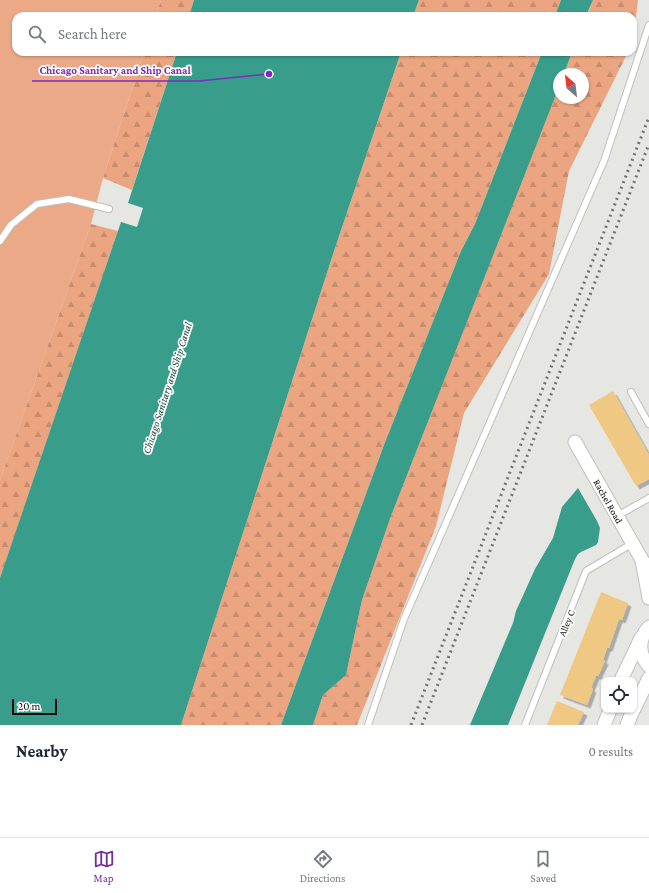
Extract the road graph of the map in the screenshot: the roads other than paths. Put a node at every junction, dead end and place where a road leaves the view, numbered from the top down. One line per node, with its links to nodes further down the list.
1 (649, 25): 19 (lane)
2 (109, 209): 3 (lane)
3 (0, 241)
4 (631, 392): 5 (lane)
5 (649, 424)
6 (575, 442): 8 (street, Rachel Road)
7 (649, 498): 8 (lane)
8 (617, 516): 9 (street, Rachel Road)
9 (633, 543): 10 (street, Rachel Road); 20 (lane, Alley C)
10 (646, 564): 11 (street, Rachel Road)
11 (649, 598)
12 (645, 633): 13 (street); 14 (street)
13 (649, 666)
14 (623, 677)
15 (649, 678): 16 (street)
16 (637, 702)
17 (609, 713): 21 (street)
18 (632, 713): 22 (street)
19 (368, 725)
20 (525, 725)
21 (604, 725)
22 (627, 725)

